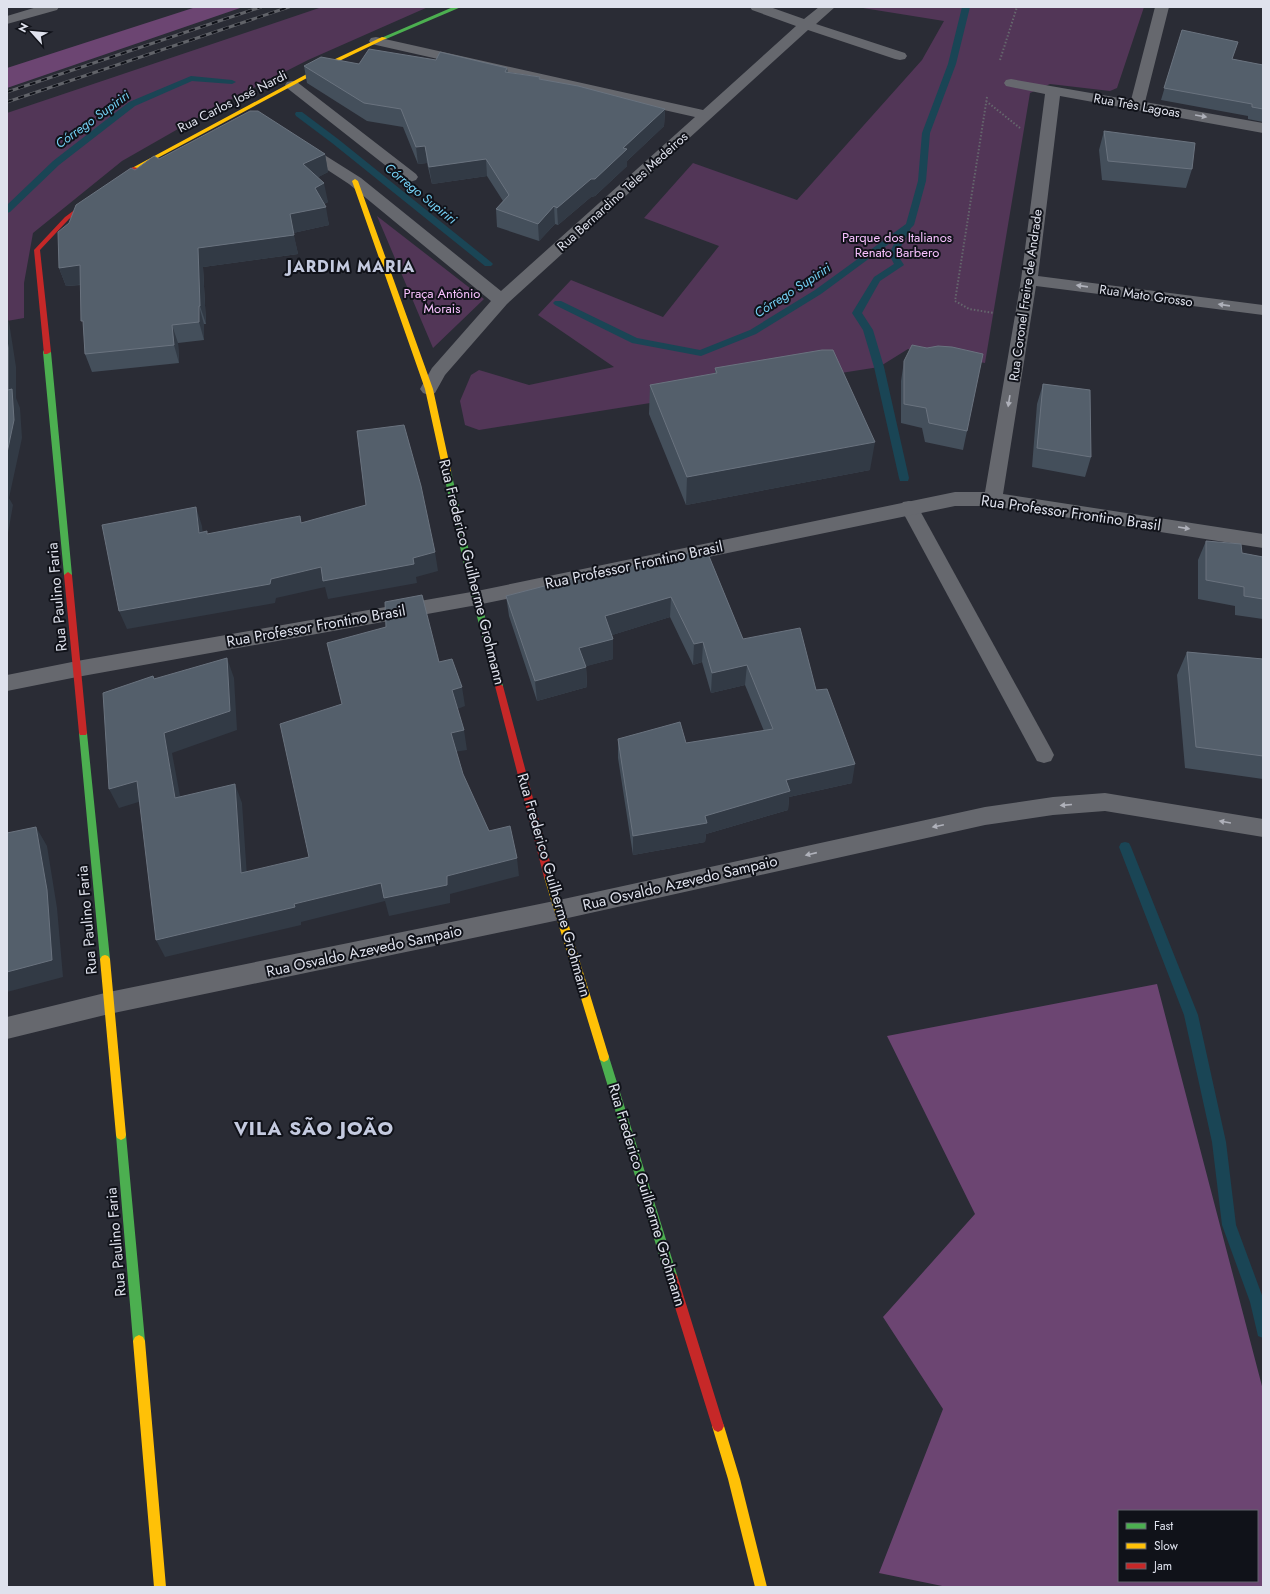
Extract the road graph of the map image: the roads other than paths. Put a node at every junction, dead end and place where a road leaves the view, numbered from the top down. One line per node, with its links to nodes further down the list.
1 (52, 7): 6 (street)
2 (458, 7): 8 (street, Rua Carlos José Nardi)
3 (757, 7): 7 (street)
4 (828, 7): 7 (street, Rua Bernardino Teles Medeiros)
5 (1162, 7): 13 (street)
6 (7, 20)
7 (806, 25): 9 (street); 15 (street, Rua Bernardino Teles Medeiros)
8 (376, 41): 11 (street, Rua Carlos José Nardi); 15 (street)
9 (900, 56)
10 (1011, 83): 12 (street, Rua Três Lagoas)
11 (292, 85): 14 (street, Rua Carlos José Nardi); 19 (street)
12 (1052, 90): 13 (street, Rua Três Lagoas); 22 (street, Rua Coronel Freire de Andrade)
13 (1137, 105): 17 (street, Rua Três Lagoas, one-way to 17)
14 (243, 108): 16 (street); 21 (street, Rua Carlos José Nardi)
15 (706, 115): 23 (street, Rua Bernardino Teles Medeiros)
16 (260, 120)
17 (1263, 128)
18 (292, 140): 20 (street)
19 (410, 177)
20 (355, 181): 23 (street); 25 (street, Rua Frederico Guilherme Grohmann)
21 (37, 250): 30 (street, Rua Paulino Faria)
22 (1029, 280): 24 (street, Rua Mato Grosso, one-way to 22); 26 (street, Rua Coronel Freire de Andrade, one-way to 26)
23 (501, 300): 25 (street, Rua Bernardino Teles Medeiros)
24 (1263, 310)
25 (429, 389): 29 (street, Rua Frederico Guilherme Grohmann)
26 (993, 499): 27 (street, Rua Professor Frontino Brasil); 28 (street, Rua Professor Frontino Brasil, one-way to 28)
27 (909, 508): 29 (street, Rua Professor Frontino Brasil); 32 (lane)
28 (1263, 541)
29 (477, 598): 30 (street, Rua Professor Frontino Brasil); 34 (street, Rua Frederico Guilherme Grohmann)
30 (77, 669): 31 (street, Rua Professor Frontino Brasil); 35 (street, Rua Paulino Faria)
31 (7, 683)
32 (1044, 755)
33 (1263, 828): 34 (street, Rua Osvaldo Azevedo Sampaio, one-way to 34)
34 (559, 910): 35 (street, Rua Osvaldo Azevedo Sampaio); 38 (street, Rua Frederico Guilherme Grohmann)
35 (109, 1004): 36 (street, Rua Osvaldo Azevedo Sampaio); 37 (street, Rua Paulino Faria)
36 (7, 1028)
37 (160, 1587)
38 (761, 1587)

